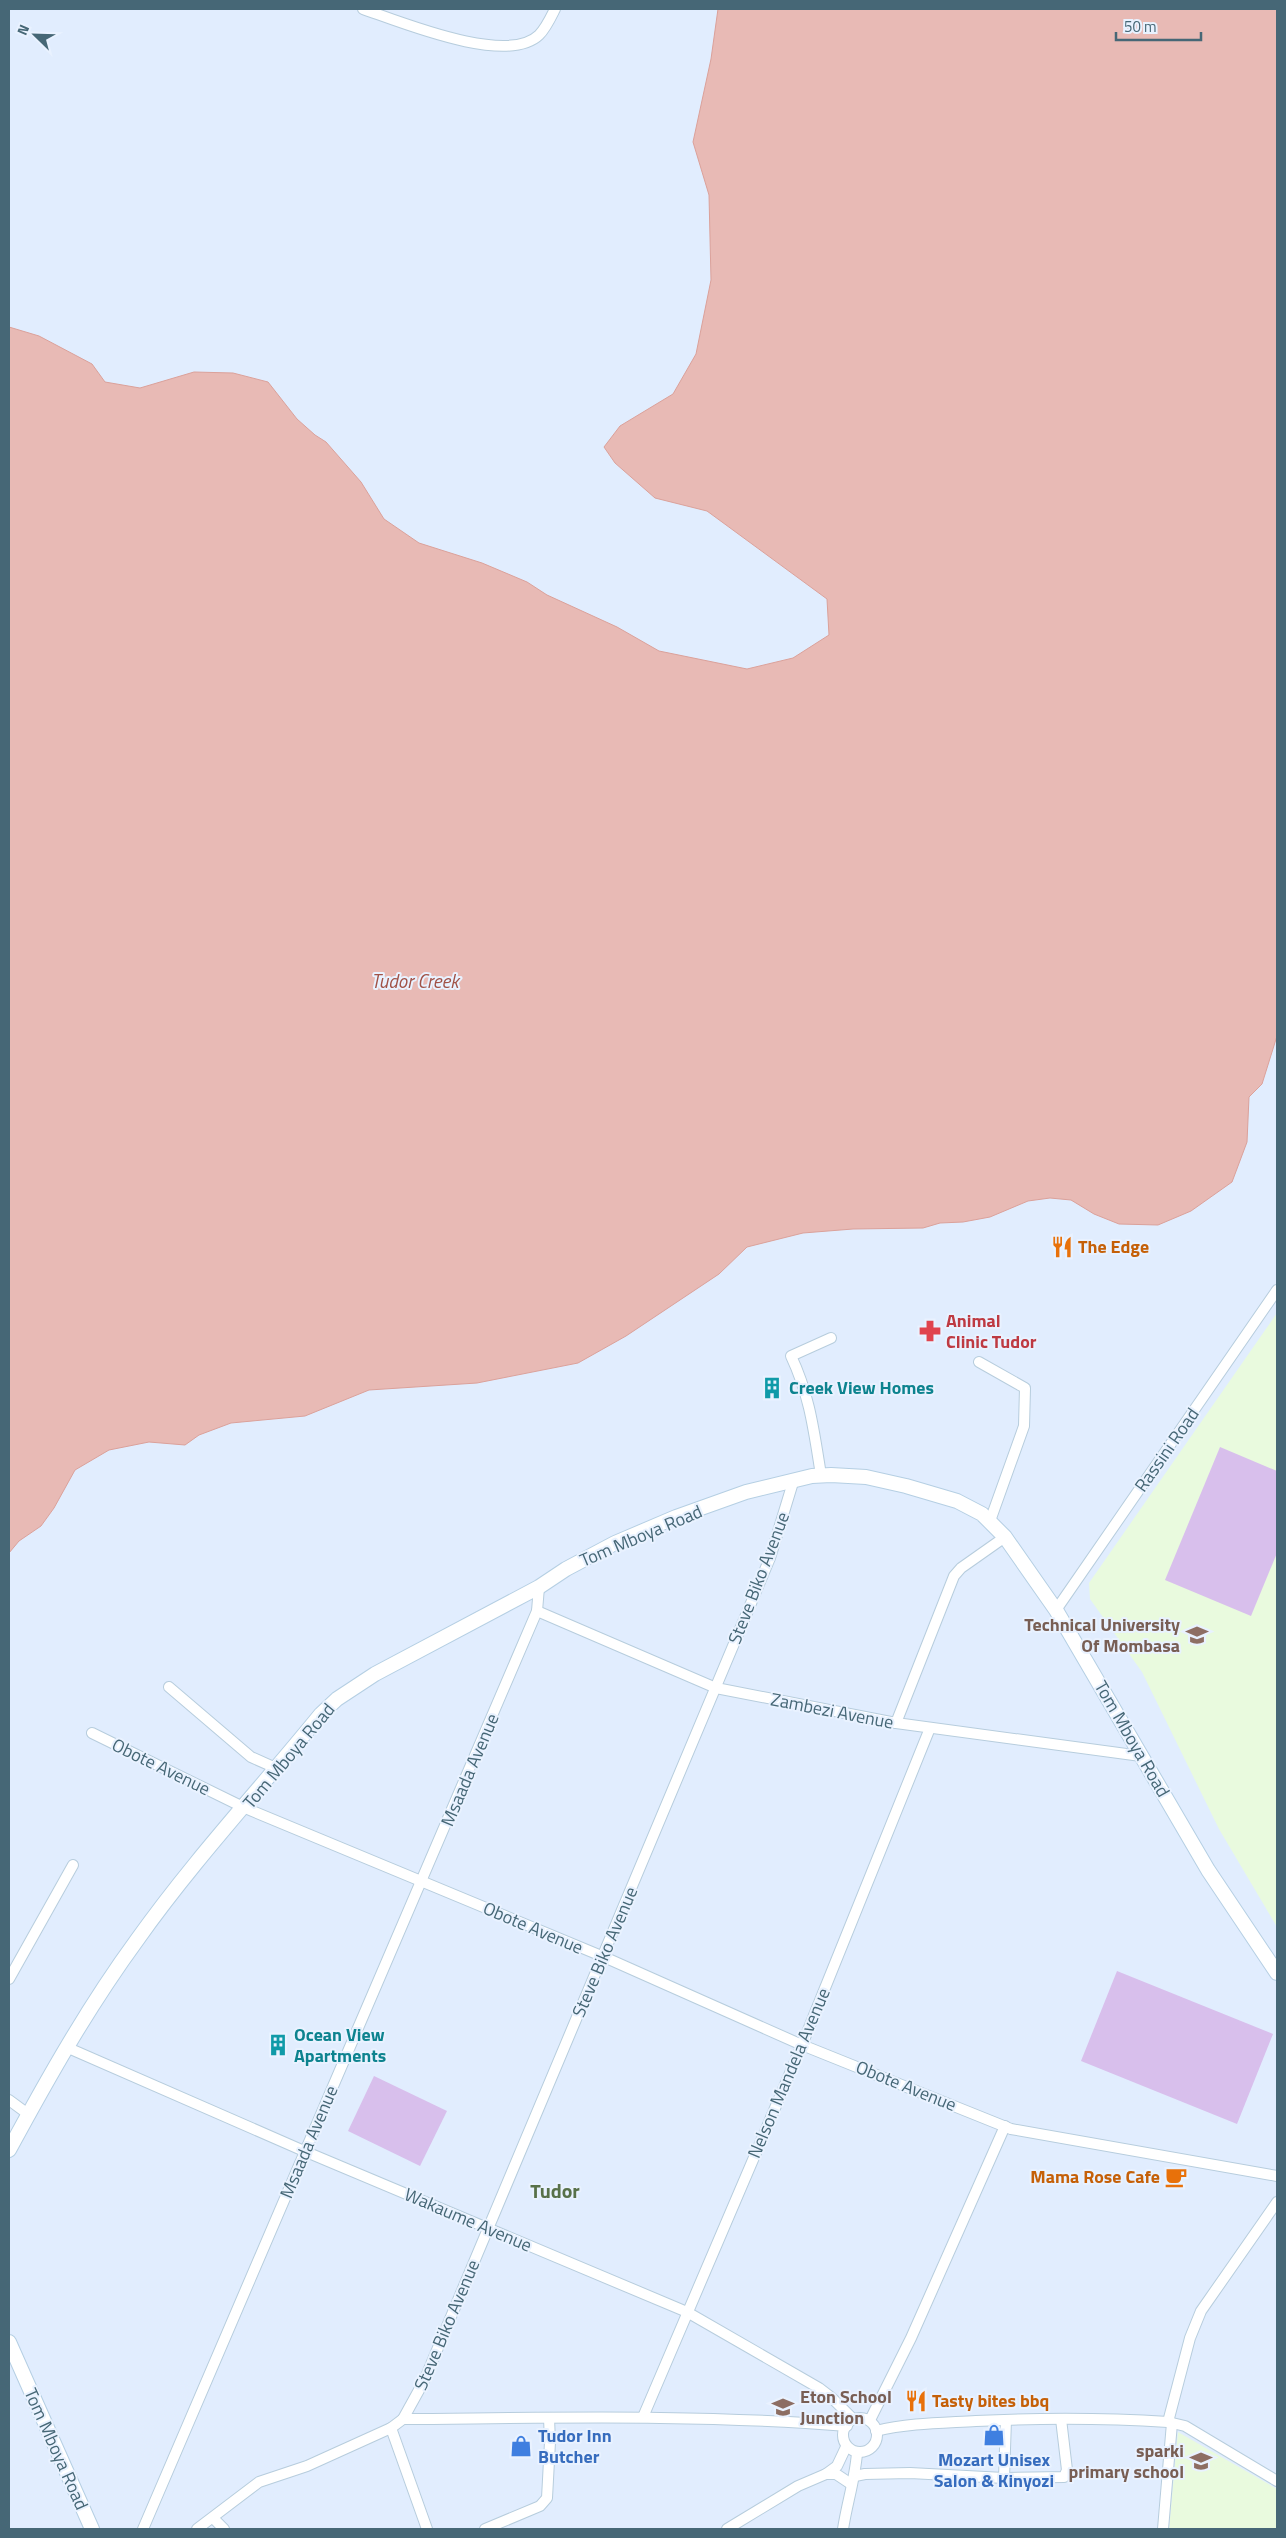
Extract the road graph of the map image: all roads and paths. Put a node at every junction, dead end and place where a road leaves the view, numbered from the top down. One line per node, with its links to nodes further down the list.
1 (363, 9): 2 (street)
2 (555, 9)
3 (1277, 1290): 11 (street, Rassini Road)
4 (831, 1338): 6 (street)
5 (979, 1362): 8 (street)
6 (821, 1476): 7 (main road, Tom Mboya Road); 8 (main road, Tom Mboya Road)
7 (794, 1480): 10 (main road, Tom Mboya Road); 14 (street, Steve Biko Avenue)
8 (990, 1521): 9 (main road, Tom Mboya Road)
9 (1006, 1537): 11 (main road, Tom Mboya Road); 15 (street)
10 (539, 1588): 12 (street, Msaada Avenue); 19 (main road, Tom Mboya Road)
11 (1056, 1610): 18 (main road, Tom Mboya Road)
12 (538, 1611): 14 (street, Zambezi Avenue); 22 (street, Msaada Avenue)
13 (169, 1687): 19 (street)
14 (716, 1688): 15 (street, Zambezi Avenue); 23 (street, Steve Biko Avenue)
15 (896, 1723): 16 (street, Zambezi Avenue)
16 (930, 1728): 18 (street, Zambezi Avenue); 26 (street, Nelson Mandela Avenue)
17 (92, 1733): 20 (street, Obote Avenue)
18 (1141, 1756): 24 (main road, Tom Mboya Road)
19 (278, 1769): 20 (main road, Tom Mboya Road)
20 (245, 1808): 22 (street, Obote Avenue); 27 (main road, Tom Mboya Road)
21 (73, 1865): 25 (street)
22 (422, 1882): 23 (street, Obote Avenue); 32 (street, Msaada Avenue)
23 (604, 1957): 26 (street, Obote Avenue); 35 (street, Steve Biko Avenue)
24 (1277, 1973)
25 (9, 1979)
26 (802, 2045): 30 (street, Obote Avenue); 36 (street, Nelson Mandela Avenue)
27 (66, 2047): 29 (main road, Tom Mboya Road); 32 (street, Wakaume Avenue)
28 (9, 2100): 29 (street)
29 (28, 2114): 31 (main road, Tom Mboya Road)
30 (1005, 2126): 33 (street, Obote Avenue); 42 (street)
31 (9, 2150)
32 (304, 2150): 35 (street, Wakaume Avenue); 56 (street, Msaada Avenue)
33 (1277, 2176)
34 (1277, 2202): 44 (street)
35 (487, 2228): 36 (street, Wakaume Avenue); 40 (street, Steve Biko Avenue)
36 (687, 2312): 38 (street, Nelson Mandela Avenue); 45 (street, Wakaume Avenue)
37 (9, 2342): 55 (main road, Tom Mboya Road)
38 (642, 2417): 39 (street); 45 (street)
39 (548, 2418): 40 (street); 60 (street)
40 (402, 2419): 46 (street)
41 (1061, 2419): 43 (street); 44 (street); 51 (street)
42 (870, 2420): 45 (street); 47 (street)
43 (1006, 2420): 47 (street); 51 (street)
44 (1170, 2422): 53 (street); 63 (street)
45 (850, 2423): 48 (street)
46 (391, 2428): 54 (street); 59 (street)
47 (876, 2431): 49 (street)
48 (846, 2447): 49 (street); 50 (street)
49 (857, 2453): 52 (street)
50 (826, 2474): 52 (street); 61 (street)
51 (1004, 2478): 52 (street)
52 (853, 2480): 62 (street)
53 (1277, 2481)
54 (214, 2518): 57 (street); 58 (street)
55 (92, 2529)
56 (143, 2529)
57 (197, 2529)
58 (224, 2529)
59 (427, 2529)
60 (485, 2529)
61 (727, 2529)
62 (843, 2529)
63 (1163, 2529)

